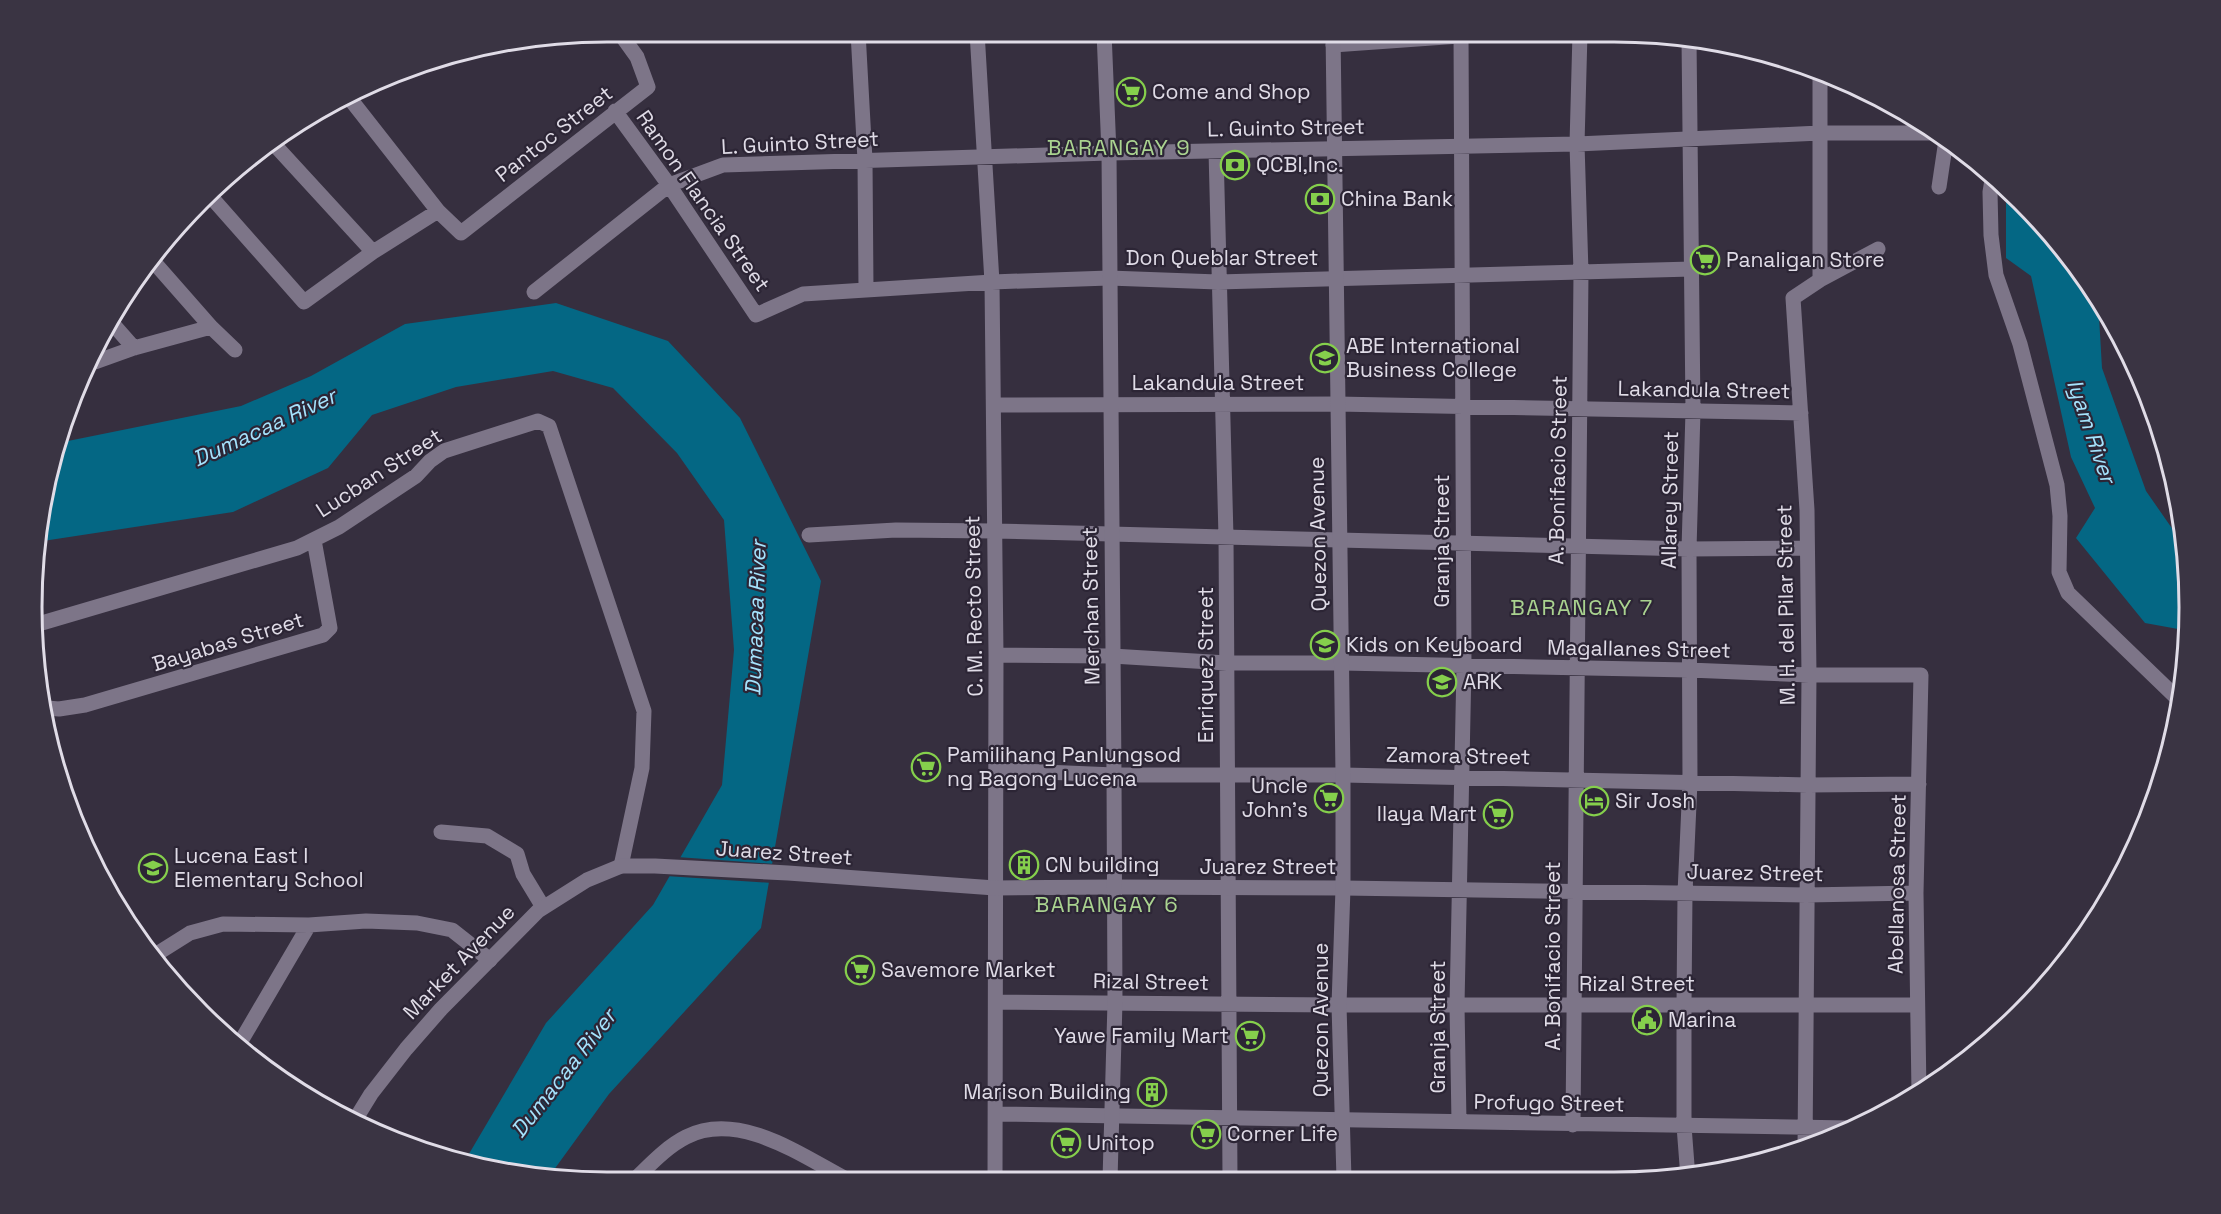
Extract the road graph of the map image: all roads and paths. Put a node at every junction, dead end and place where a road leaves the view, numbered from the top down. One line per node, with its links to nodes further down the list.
1 (626, 42): 11 (street, Pantoc Street)
2 (859, 42): 23 (street)
3 (978, 42): 22 (street, C. M. Recto Street)
4 (1104, 42): 21 (street, Merchan Street)
5 (1333, 42): 18 (street, Quezon Avenue)
6 (1461, 42): 16 (street, Granja Street)
7 (1580, 42): 15 (street, A. Bonifacio Street)
8 (1689, 47): 14 (street, Allarey Street)
9 (1821, 82): 12 (street)
10 (353, 102): 28 (street)
11 (615, 111): 24 (street, Ramon Flancia Street); 28 (street, Pantoc Street)
12 (1820, 133): 13 (street, L. Guinto Street); 14 (street, L. Guinto Street); 37 (street)
13 (1921, 133)
14 (1690, 139): 15 (street, L. Guinto Street); 32 (street, Allarey Street)
15 (1577, 144): 16 (street, L. Guinto Street); 33 (street, A. Bonifacio Street)
16 (1461, 146): 18 (street, L. Guinto Street); 34 (street, Granja Street)
17 (278, 148): 30 (street)
18 (1333, 148): 20 (street, L. Guinto Street); 36 (street, Quezon Avenue)
19 (1945, 149): 26 (street)
20 (1216, 151): 21 (street, L. Guinto Street); 39 (street, Enriquez Street)
21 (1109, 153): 22 (street, L. Guinto Street); 35 (street, Merchan Street)
22 (986, 156): 23 (street, L. Guinto Street); 38 (street, C. M. Recto Street)
23 (865, 160): 24 (street, L. Guinto Street); 40 (street)
24 (669, 185): 41 (street, L. Guinto Street); 42 (street, Ramon Flancia Street)
25 (1991, 186): 76 (street)
26 (1939, 187)
27 (214, 200): 30 (street)
28 (438, 211): 30 (street)
29 (1878, 249): 37 (street)
30 (373, 252)
31 (157, 266): 43 (street)
32 (1692, 269): 33 (street, Don Queblar Street); 54 (street, Allarey Street)
33 (1581, 272): 34 (street, Don Queblar Street); 53 (street, A. Bonifacio Street)
34 (1461, 275): 36 (street, Don Queblar Street); 52 (street, Granja Street)
35 (1109, 278): 38 (street, Don Queblar Street); 39 (street, Don Queblar Street); 49 (street, Merchan Street)
36 (1335, 279): 39 (street, Don Queblar Street); 50 (street, Quezon Avenue)
37 (1820, 280): 55 (street, M. H. del Pilar Street)
38 (992, 282): 40 (street, Don Queblar Street); 51 (street, C. M. Recto Street)
39 (1218, 282): 48 (street, Enriquez Street)
40 (866, 289): 42 (street, Don Queblar Street)
41 (534, 292)
42 (756, 315)
43 (211, 327): 45 (street); 46 (street)
44 (116, 328): 45 (street)
45 (134, 348): 47 (street)
46 (235, 350)
47 (98, 361)
48 (1222, 403): 49 (street, Lakandula Street); 50 (street, Lakandula Street); 59 (street, Enriquez Street)
49 (1110, 404): 51 (street, Lakandula Street); 58 (street, Merchan Street)
50 (1337, 404): 52 (street, Lakandula Street); 61 (street, Quezon Avenue)
51 (994, 405): 56 (street, C. M. Recto Street)
52 (1462, 406): 53 (street, Lakandula Street); 62 (street, Granja Street)
53 (1580, 409): 54 (street, Lakandula Street); 63 (street, A. Bonifacio Street)
54 (1693, 411): 55 (street, Lakandula Street); 65 (street, Allarey Street)
55 (1801, 413): 64 (street, M. H. del Pilar Street)
56 (994, 531): 57 (street); 58 (street); 67 (street, C. M. Recto Street)
57 (809, 535)
58 (1110, 535): 59 (street); 68 (street, Merchan Street)
59 (1226, 537): 61 (street); 69 (street, Enriquez Street)
60 (314, 540): 66 (street, Lucban Street); 77 (street, Bayabas Street); 88 (street, Lucban Street)
61 (1340, 540): 62 (street); 70 (street, Quezon Avenue)
62 (1462, 544): 63 (street); 71 (street, Granja Street)
63 (1578, 547): 65 (street); 72 (street, A. Bonifacio Street)
64 (1806, 548): 65 (street); 74 (street, M. H. del Pilar Street)
65 (1689, 549): 73 (street, Allarey Street)
66 (42, 623)
67 (996, 655): 68 (street, Magallanes Street); 78 (street, C. M. Recto Street)
68 (1112, 656): 69 (street, Magallanes Street); 79 (street, Merchan Street)
69 (1227, 663): 70 (street, Magallanes Street); 81 (street, Enriquez Street)
70 (1341, 663): 71 (street, Magallanes Street); 80 (street, Quezon Avenue)
71 (1464, 666): 72 (street, Magallanes Street); 82 (street, Granja Street)
72 (1576, 668): 73 (street, Magallanes Street); 83 (street, A. Bonifacio Street)
73 (1689, 670): 74 (street, Magallanes Street); 84 (street, Allarey Street)
74 (1809, 675): 75 (street, Magallanes Street); 86 (street, M. H. del Pilar Street)
75 (1922, 675): 85 (street, Abellanosa Street)
76 (2172, 693)
77 (52, 708)
78 (996, 770): 79 (street, Zamora Street); 90 (street, C. M. Recto Street)
79 (1114, 775): 81 (street, Zamora Street); 89 (street, Merchan Street)
80 (1343, 775): 81 (street, Zamora Street); 82 (street, Zamora Street); 92 (street, Quezon Avenue)
81 (1227, 776): 91 (street, Enriquez Street)
82 (1461, 778): 83 (street, Zamora Street); 93 (street, Granja Street)
83 (1576, 779): 84 (street, Zamora Street); 94 (street, A. Bonifacio Street)
84 (1690, 782): 86 (street, Zamora Street); 95 (street, Allarey Street)
85 (1919, 784): 86 (street, Zamora Street); 96 (street, Abellanosa Street)
86 (1808, 785): 97 (street, M. H. del Pilar Street)
87 (441, 832): 98 (street)
88 (621, 866): 90 (street, Juarez Street); 98 (street, Market Avenue)
89 (1113, 886): 90 (street, Juarez Street); 91 (street, Juarez Street); 103 (street, Merchan Street)
90 (995, 888): 102 (street, C. M. Recto Street)
91 (1227, 888): 92 (street, Juarez Street); 104 (street, Enriquez Street)
92 (1343, 888): 93 (street, Juarez Street); 106 (street, Quezon Avenue)
93 (1460, 889): 94 (street, Juarez Street); 107 (street, Granja Street)
94 (1574, 890): 95 (street, Juarez Street); 105 (street, A. Bonifacio Street)
95 (1685, 893): 97 (street, Juarez Street); 108 (street, Allarey Street)
96 (1916, 893): 97 (street, Juarez Street); 110 (street, Abellanosa Street)
97 (1806, 895): 109 (street, M. H. del Pilar Street)
98 (543, 907): 101 (street, Market Avenue)
99 (309, 925): 100 (street); 101 (street); 111 (street)
100 (160, 952)
101 (490, 960): 114 (street, Market Avenue)
102 (997, 1002): 103 (street, Rizal Street); 113 (street, C. M. Recto Street)
103 (1115, 1002): 104 (street, Rizal Street); 115 (street, Merchan Street)
104 (1228, 1004): 106 (street, Rizal Street); 116 (street, Enriquez Street)
105 (1573, 1004): 107 (street, Rizal Street); 108 (street, Rizal Street); 119 (street, A. Bonifacio Street)
106 (1340, 1005): 107 (street, Rizal Street); 117 (street, Quezon Avenue)
107 (1457, 1005): 118 (street, Granja Street)
108 (1684, 1005): 109 (street, Rizal Street); 120 (street, Allarey Street)
109 (1805, 1005): 110 (street, Rizal Street); 121 (street, M. H. del Pilar Street)
110 (1917, 1005): 112 (street, Abellanosa Street)
111 (242, 1038)
112 (1919, 1082)
113 (996, 1114): 115 (street, Profugo Street); 127 (street, C. M. Recto Street)
114 (358, 1115)
115 (1111, 1115): 116 (street, Profugo Street); 128 (street, Merchan Street)
116 (1230, 1116): 117 (street, Profugo Street); 129 (street, Enriquez Street)
117 (1343, 1118): 118 (street, Profugo Street); 130 (street, Quezon Avenue)
118 (1459, 1122): 119 (street, Profugo Street)
119 (1572, 1125): 120 (street, Profugo Street)
120 (1684, 1126): 121 (street, Profugo Street); 124 (street, Allarey Street)
121 (1805, 1127): 122 (street, Profugo Street); 123 (street, M. H. del Pilar Street)
122 (1833, 1128)
123 (1805, 1139)
124 (1687, 1167)
125 (643, 1172): 126 (street)
126 (833, 1172)
127 (995, 1172)
128 (1110, 1172)
129 (1230, 1172)
130 (1344, 1172)

